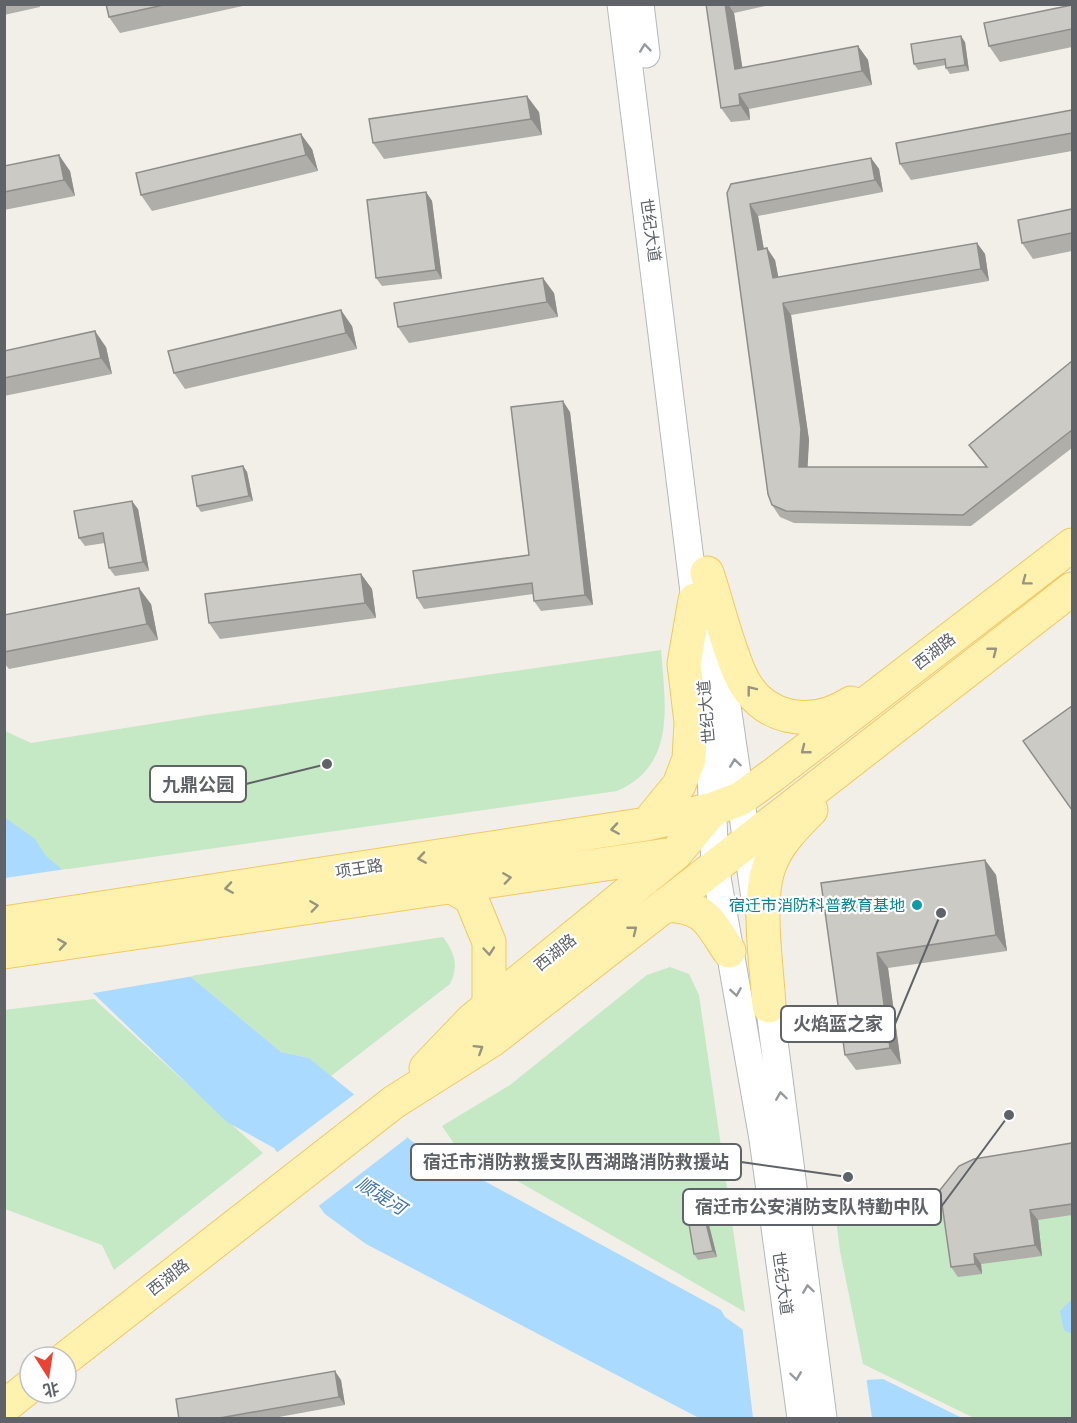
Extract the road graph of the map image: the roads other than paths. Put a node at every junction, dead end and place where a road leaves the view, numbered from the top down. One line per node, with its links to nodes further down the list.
1 (621, 4): 4 (street, 世纪大道)
2 (640, 4): 4 (street, 世纪大道, one-way to 2)
3 (1072, 545): 6 (main road, 西湖路, one-way to 6)
4 (701, 586): 6 (main road, one-way to 4); 8 (street, 世纪大道); 9 (main road)
5 (1072, 589): 7 (main road, 西湖路, one-way to 5)
6 (946, 642): 8 (main road, 西湖路, one-way to 8)
7 (956, 679): 10 (main road, 西湖路); 19 (main road)
8 (726, 804): 9 (main road, 项王路); 10 (street, 世纪大道); 11 (main road, 西湖路); 12 (street, 世纪大道)
9 (647, 824): 15 (main road, 项王路, one-way to 15)
10 (747, 841): 12 (main road, 西湖路); 19 (street, 世纪大道)
11 (675, 854): 12 (main road, 项王路); 13 (main road, 项王路, one-way to 11); 18 (main road, 西湖路)
12 (715, 856): 14 (main road, 西湖路); 16 (street, 世纪大道)
13 (451, 886): 17 (main road, 项王路, one-way to 13); 18 (main road, one-way to 18)
14 (666, 905): 16 (main road); 20 (main road, 西湖路, one-way to 14)
15 (4, 923)
16 (729, 951): 24 (street, 世纪大道, one-way to 24)
17 (4, 952)
18 (489, 1005): 20 (main road, 西湖路)
19 (769, 1006): 25 (street, 世纪大道, one-way to 19)
20 (394, 1102): 21 (main road, 西湖路)
21 (78, 1349)
22 (18, 1396): 23 (main road)
23 (4, 1407)
24 (801, 1419)
25 (824, 1419)

